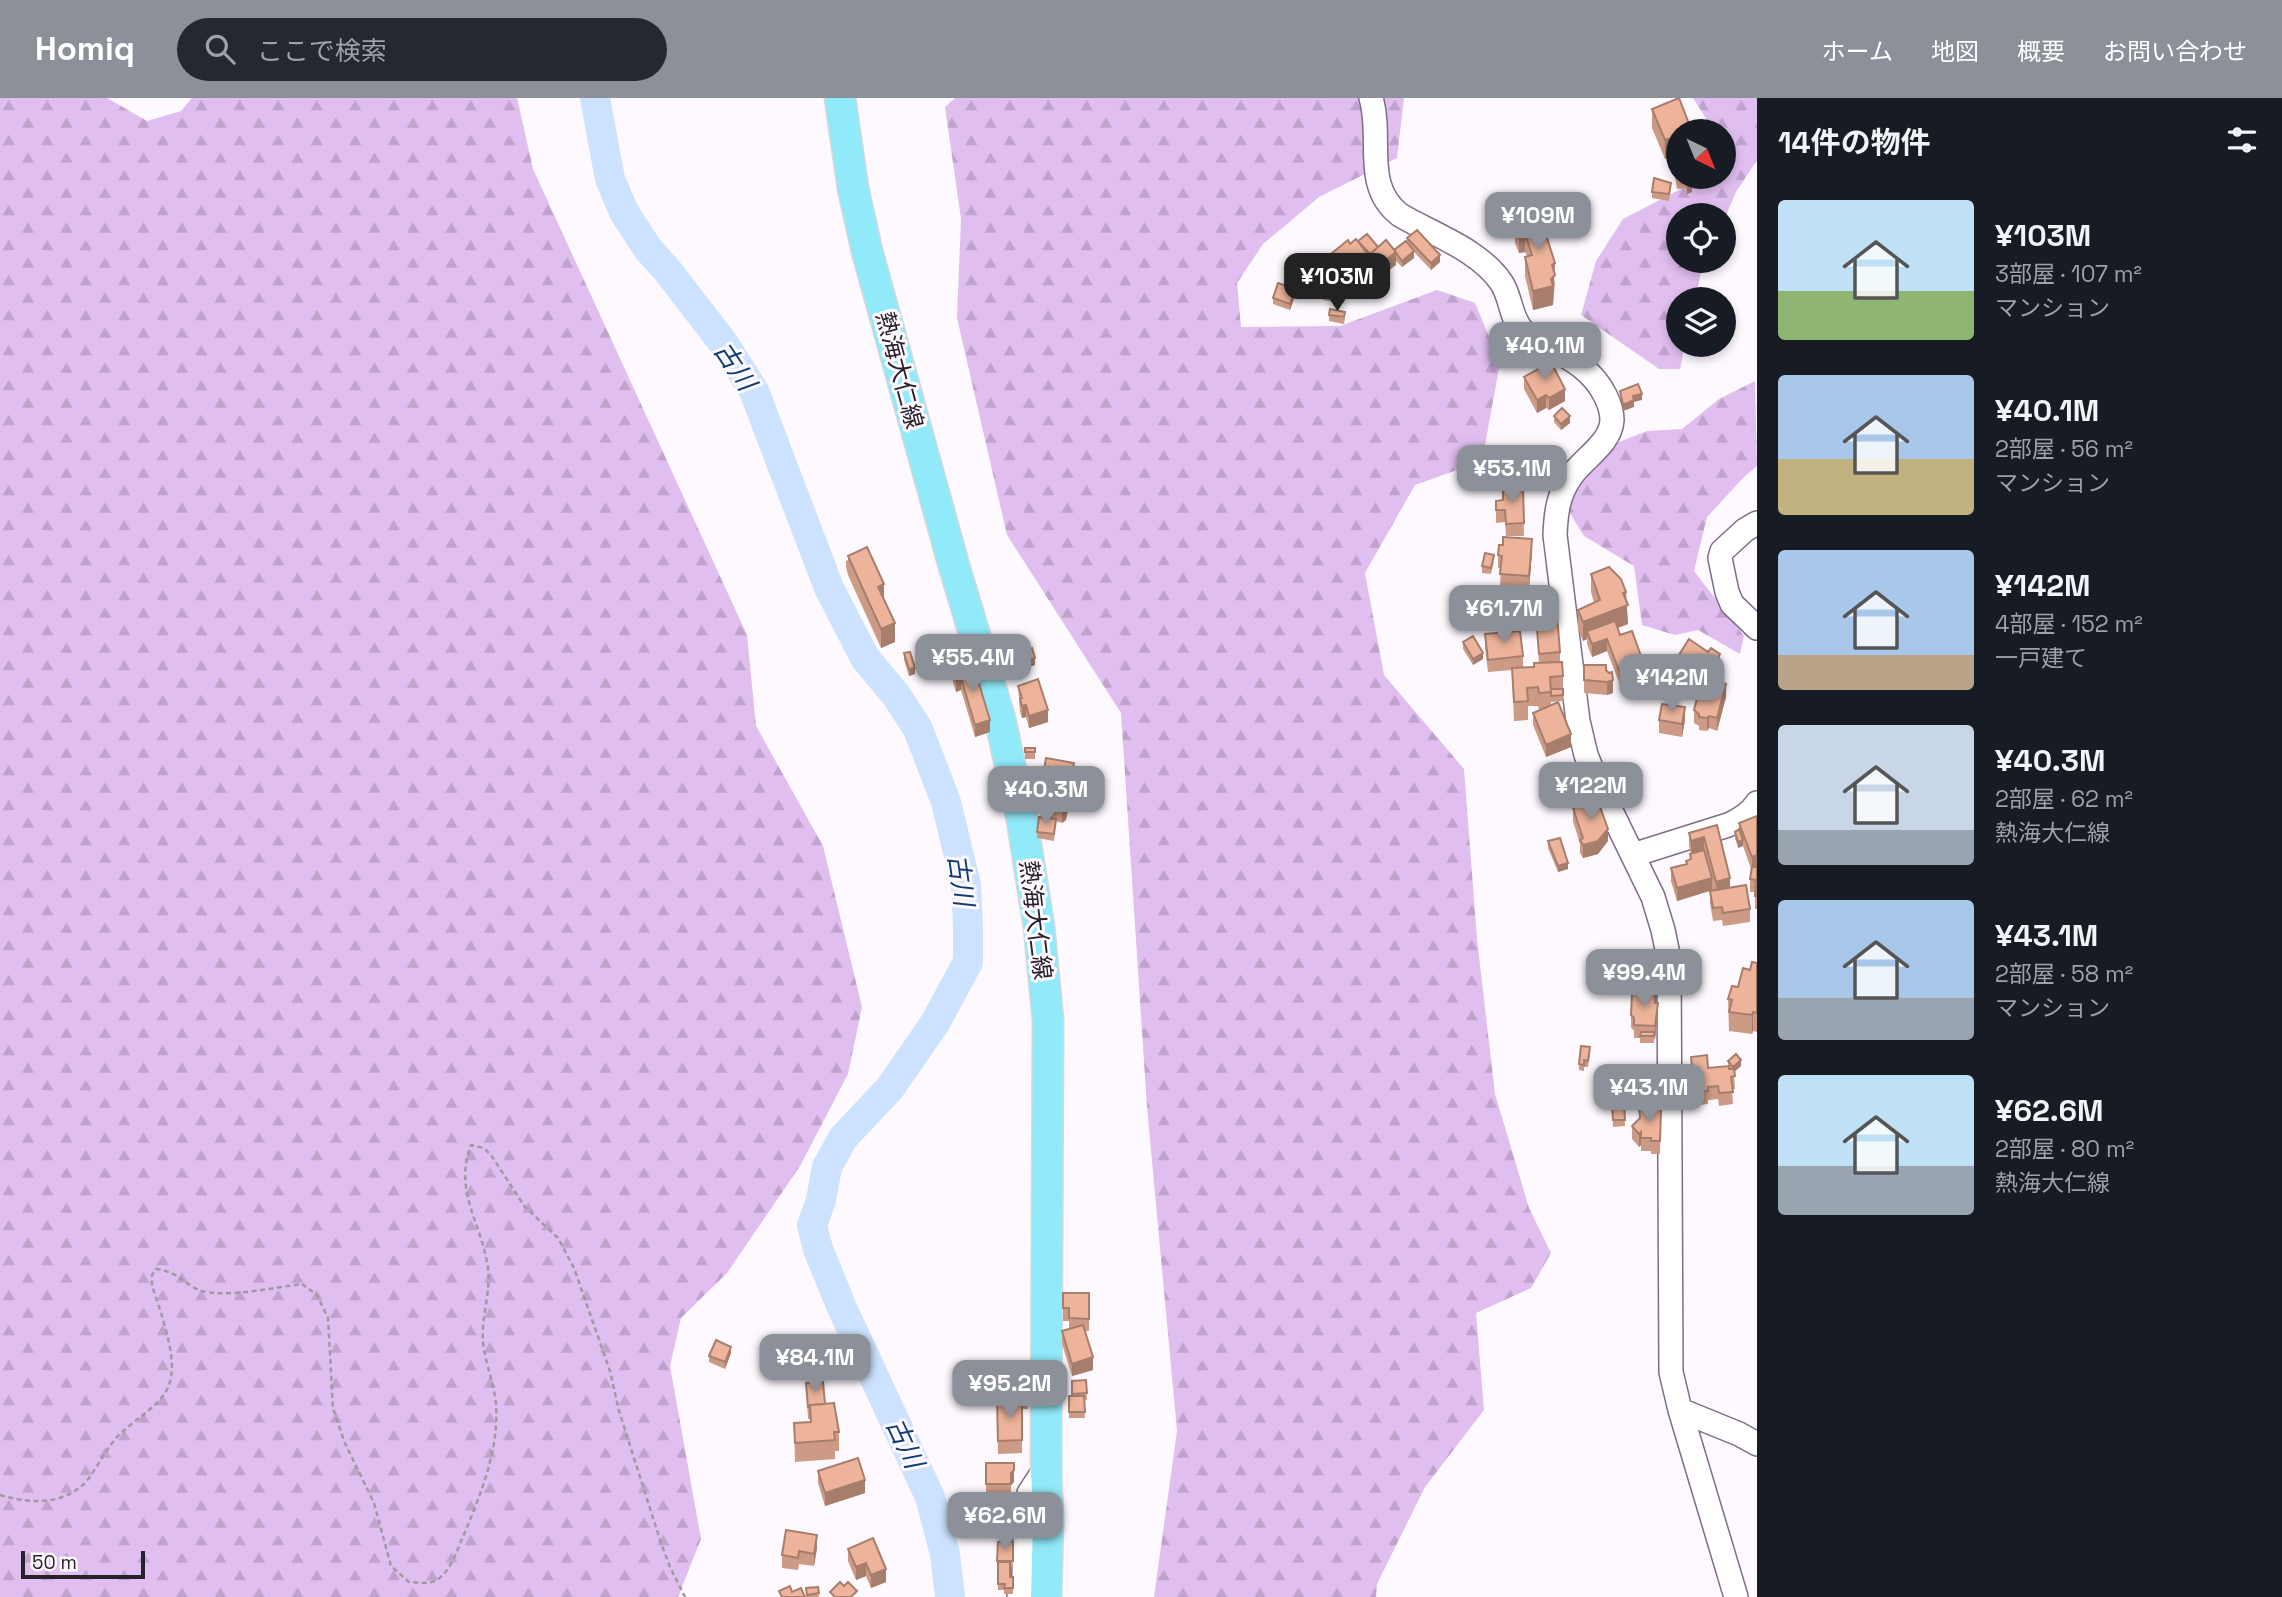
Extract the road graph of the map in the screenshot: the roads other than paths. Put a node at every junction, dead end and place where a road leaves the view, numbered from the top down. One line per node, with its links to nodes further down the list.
1 (840, 98): 9 (main road, 熱海大仁線)
2 (1371, 98): 6 (street)
3 (1757, 523): 4 (street)
4 (1757, 628)
5 (1757, 803): 6 (street)
6 (1633, 855): 7 (street)
7 (1680, 1410): 8 (street); 12 (street)
8 (1757, 1444)
9 (1046, 1467): 10 (street); 11 (main road, 熱海大仁線)
10 (1019, 1597)
11 (1046, 1597)
12 (1736, 1597)

